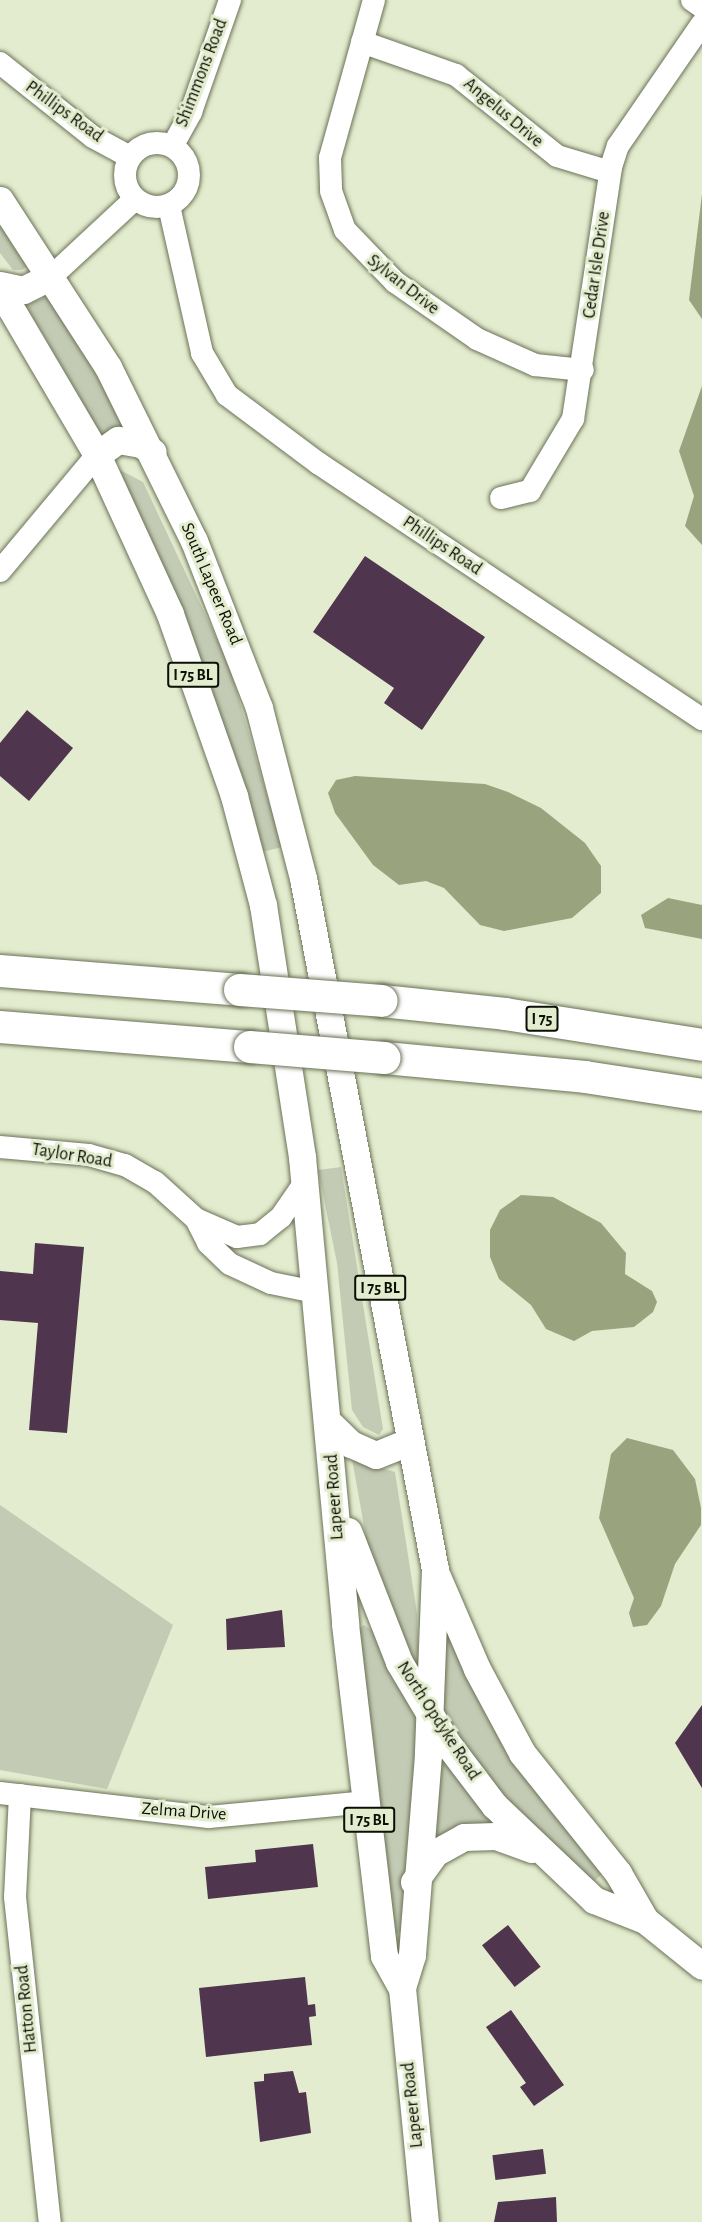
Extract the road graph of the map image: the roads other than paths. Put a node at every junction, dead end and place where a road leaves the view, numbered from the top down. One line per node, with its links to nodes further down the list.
1 (230, 0): 8 (street, Shimmons Road)
2 (374, 0): 6 (street, Sylvan Drive)
3 (692, 0): 4 (street)
4 (702, 7)
5 (702, 24): 10 (street, Cedar Isle Drive)
6 (362, 42): 10 (street, Angelus Drive); 17 (street, Sylvan Drive)
7 (0, 63): 9 (street, Phillips Road)
8 (173, 146): 9 (street); 13 (street)
9 (130, 157): 11 (street)
10 (610, 172): 17 (street, Cedar Isle Drive)
11 (135, 198): 13 (street); 14 (street)
12 (0, 200): 14 (main road, South Lapeer Road / I 75 BL)
13 (169, 206): 22 (street, Phillips Road)
14 (52, 276): 15 (main road); 18 (main road, South Lapeer Road / I 75 BL)
15 (0, 285)
16 (0, 290): 19 (main road, I 75 BL)
17 (583, 370): 20 (street, Cedar Isle Drive)
18 (153, 452): 19 (main road); 24 (main road, South Lapeer Road / I 75 BL)
19 (97, 455): 21 (street); 29 (main road, Lapeer Road / I 75 BL)
20 (501, 498)
21 (0, 572)
22 (702, 719)
23 (0, 971): 26 (highway, I 75, bridge)
24 (326, 1007): 33 (main road, Lapeer Road / I 75 BL)
25 (0, 1028): 27 (highway, bridge)
26 (702, 1045)
27 (702, 1095)
28 (0, 1147): 30 (street, Taylor Road)
29 (305, 1182): 30 (street, Taylor Road); 31 (main road, Lapeer Road / I 75 BL)
30 (196, 1219): 31 (street, Taylor Road)
31 (315, 1292): 32 (main road, Lapeer Road / I 75 BL)
32 (328, 1422): 33 (main road); 34 (main road, Lapeer Road / I 75 BL)
33 (410, 1442): 35 (main road, Lapeer Road / I 75 BL)
34 (335, 1487): 36 (main road, North Opdyke Road); 38 (main road, Lapeer Road / I 75 BL)
35 (435, 1569): 36 (main road, Lapeer Road / I 75 BL); 41 (main road, North Opdyke Road)
36 (431, 1716): 39 (main road, North Opdyke Road); 40 (main road, Lapeer Road / I 75 BL)
37 (10, 1794): 38 (street, Zelma Drive); 44 (street, Hatton Road)
38 (367, 1802): 43 (main road, Lapeer Road / I 75 BL)
39 (537, 1851): 40 (main road); 41 (main road, North Opdyke Road)
40 (414, 1882): 43 (main road, Lapeer Road / I 75 BL)
41 (645, 1920): 42 (main road, North Opdyke Road)
42 (702, 1966)
43 (402, 1988): 45 (main road, Lapeer Road / I 75 BL)
44 (50, 2222)
45 (425, 2222)

